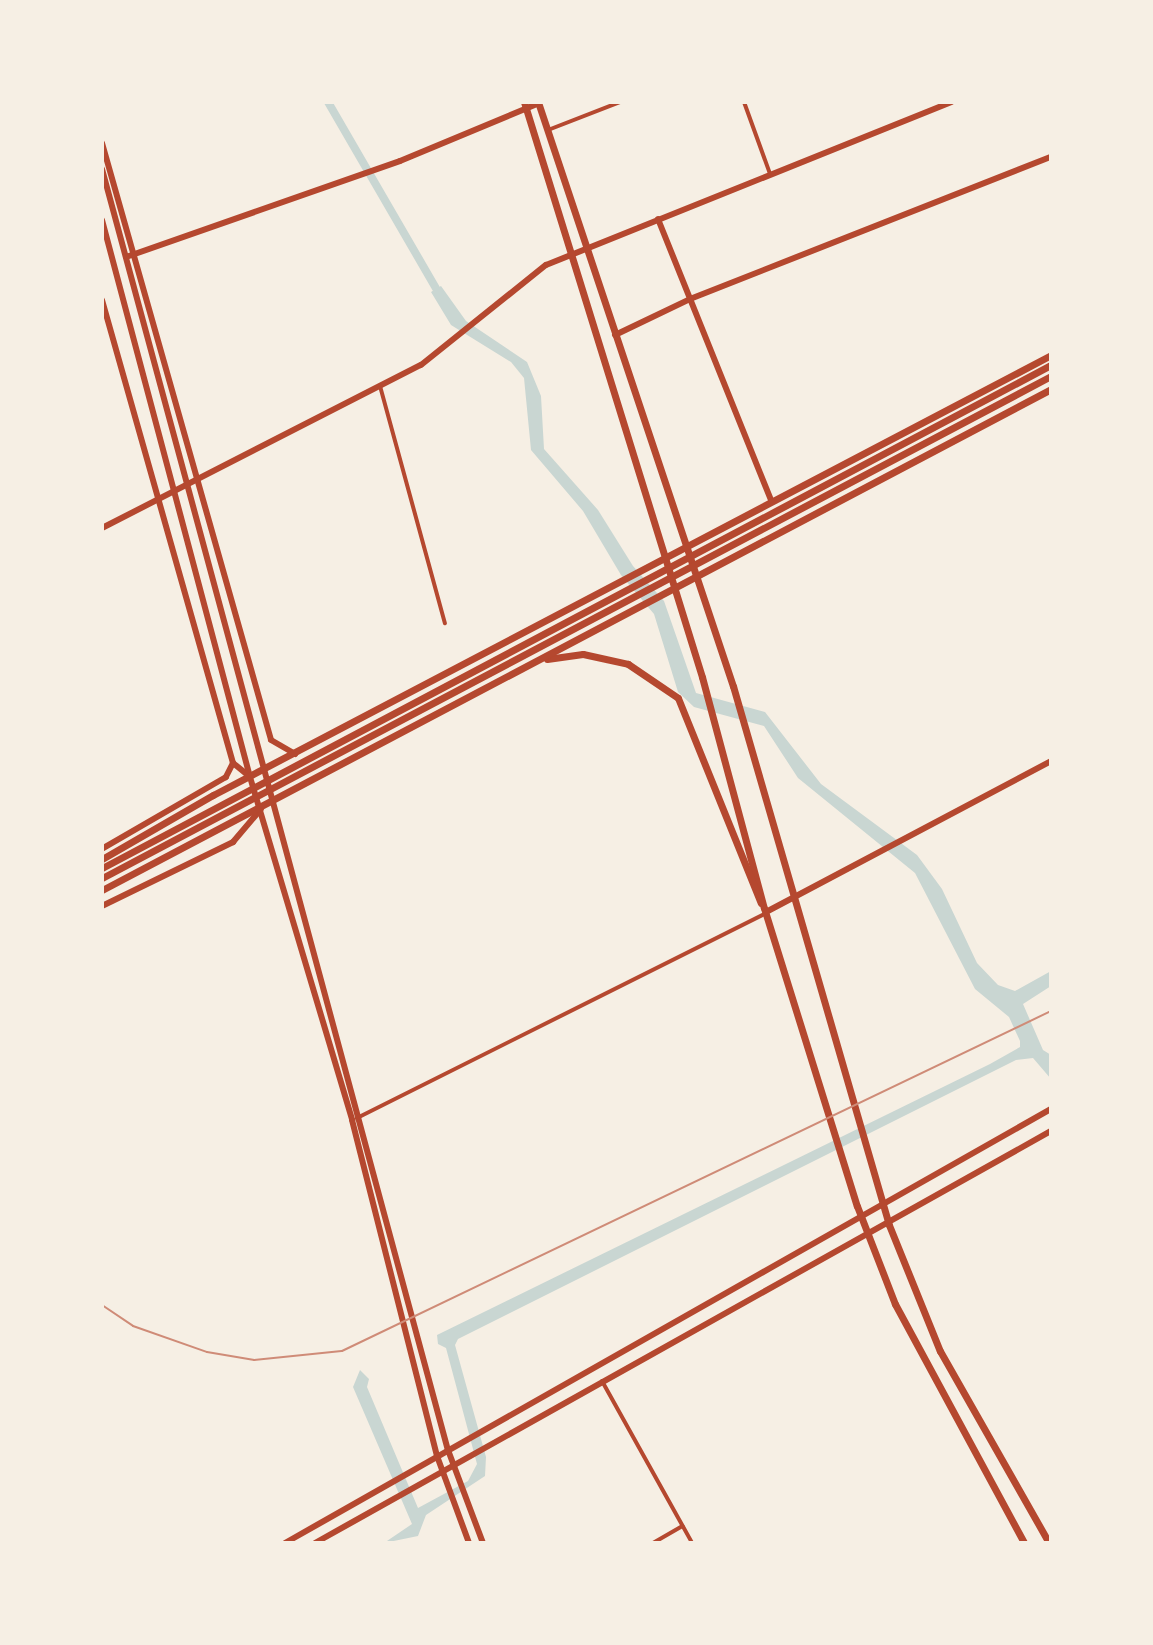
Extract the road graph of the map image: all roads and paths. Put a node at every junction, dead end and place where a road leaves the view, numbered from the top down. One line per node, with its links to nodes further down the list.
1 (538, 102): 5 (main road); 6 (main road)
2 (620, 102): 6 (street)
3 (744, 102): 10 (street)
4 (952, 102): 10 (main road)
5 (524, 105): 14 (main road); 15 (main road)
6 (548, 130): 13 (main road)
7 (102, 143): 14 (main road)
8 (1051, 157): 17 (main road)
9 (102, 169): 16 (main road)
10 (770, 174): 11 (main road)
11 (658, 219): 13 (main road); 17 (main road)
12 (102, 220): 27 (main road)
13 (586, 247): 15 (main road); 19 (main road)
14 (136, 254): 16 (main road); 25 (main road)
15 (570, 255): 23 (main road); 32 (main road)
16 (126, 257): 26 (main road)
17 (690, 299): 19 (main road); 29 (main road)
18 (102, 300): 28 (main road)
19 (615, 335): 31 (main road)
20 (1051, 355): 29 (main road)
21 (1051, 365): 46 (main road)
22 (1051, 376): 47 (main road)
23 (380, 386): 25 (main road); 35 (street)
24 (1051, 389): 33 (main road)
25 (199, 479): 26 (main road); 37 (main road)
26 (187, 484): 27 (main road); 40 (main road)
27 (174, 491): 28 (main road); 41 (main road)
28 (156, 500): 30 (main road); 39 (main road)
29 (772, 502): 31 (main road)
30 (102, 528)
31 (685, 548): 32 (main road); 33 (main road)
32 (662, 560): 34 (main road); 37 (main road)
33 (696, 577): 34 (main road); 49 (main road)
34 (674, 589): 36 (main road); 51 (main road)
35 (445, 623)
36 (541, 659): 42 (main road); 51 (main road)
37 (295, 754): 40 (main road)
38 (1051, 761): 49 (main road)
39 (233, 763): 41 (main road); 44 (main road)
40 (262, 771): 41 (main road); 42 (main road)
41 (250, 777): 43 (main road); 45 (main road)
42 (271, 803): 43 (main road); 53 (main road)
43 (261, 809): 48 (main road); 50 (main road); 54 (main road)
44 (102, 849)
45 (102, 859)
46 (102, 868)
47 (102, 878)
48 (102, 890)
49 (793, 897): 51 (main road); 56 (main road)
50 (102, 906)
51 (765, 910): 53 (street); 57 (main road)
52 (1051, 1109): 56 (main road)
53 (362, 1115): 54 (street); 61 (main road)
54 (352, 1120): 62 (main road)
55 (1051, 1131): 58 (main road)
56 (883, 1203): 57 (main road); 58 (main road)
57 (861, 1216): 59 (main road); 61 (main road)
58 (889, 1225): 59 (main road); 66 (main road)
59 (869, 1236): 60 (main road); 73 (main road)
60 (602, 1381): 63 (main road); 65 (street)
61 (448, 1450): 62 (main road); 63 (main road)
62 (437, 1456): 64 (main road); 67 (main road)
63 (454, 1464): 64 (main road); 70 (main road)
64 (443, 1471): 68 (main road); 69 (main road)
65 (682, 1526): 71 (street); 72 (street)
66 (1048, 1541)
67 (285, 1543)
68 (315, 1543)
69 (469, 1543)
70 (483, 1543)
71 (653, 1543)
72 (692, 1543)
73 (1021, 1543)

